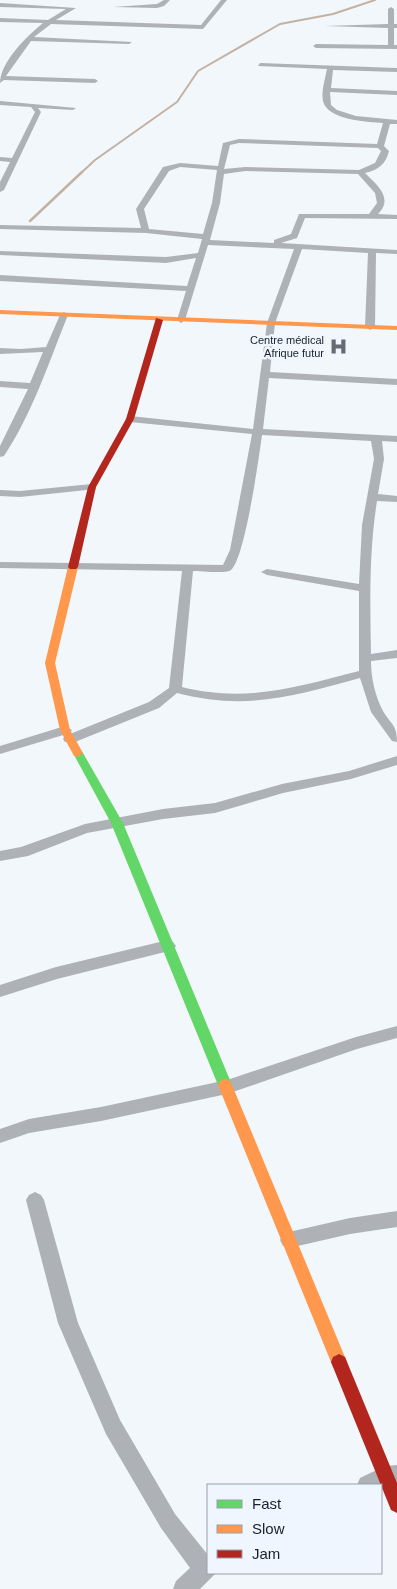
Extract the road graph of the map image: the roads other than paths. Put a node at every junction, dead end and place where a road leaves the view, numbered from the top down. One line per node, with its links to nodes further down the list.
1 (2, 0): 5 (street)
2 (120, 0): 6 (street)
3 (167, 0): 6 (street)
4 (224, 0): 10 (street)
5 (0, 5): 9 (street)
6 (116, 6): 10 (street)
7 (391, 9): 12 (street)
8 (0, 20): 9 (street)
9 (49, 21): 10 (street); 13 (street)
10 (107, 23)
11 (328, 26): 12 (street)
12 (394, 26): 16 (street)
13 (28, 39): 14 (street); 19 (street)
14 (128, 42)
15 (316, 46): 16 (street)
16 (394, 47)
17 (0, 65): 19 (street)
18 (260, 65): 20 (street)
19 (9, 66): 22 (street)
20 (330, 68): 21 (street); 24 (street)
21 (397, 70)
22 (1, 80): 23 (street)
23 (95, 81)
24 (328, 90): 25 (street); 29 (street)
25 (397, 93)
26 (0, 104): 27 (street)
27 (33, 105): 28 (street); 33 (street)
28 (73, 108)
29 (387, 122): 30 (street); 31 (street)
30 (397, 122)
31 (380, 146): 34 (street); 35 (street)
32 (0, 159): 33 (street)
33 (15, 160): 36 (street)
34 (220, 170): 35 (street); 40 (street); 41 (street)
35 (360, 172): 37 (street)
36 (0, 190)
37 (372, 216): 38 (street); 42 (street)
38 (397, 217)
39 (0, 227): 40 (street)
40 (146, 232): 41 (street)
41 (206, 240): 42 (street); 47 (street)
42 (259, 244): 43 (street)
43 (299, 247): 44 (street); 54 (street)
44 (372, 250): 45 (street); 55 (street)
45 (397, 252)
46 (0, 253): 47 (street)
47 (201, 255): 49 (street)
48 (0, 278): 49 (street)
49 (192, 289): 53 (street)
50 (0, 312): 51 (street)
51 (64, 315): 52 (street); 57 (street)
52 (159, 320): 53 (street); 63 (street)
53 (181, 320): 54 (street)
54 (271, 323): 55 (street); 59 (street)
55 (370, 327): 56 (street)
56 (397, 328)
57 (49, 349): 58 (street); 62 (street)
58 (0, 351)
59 (264, 375): 60 (street); 64 (street)
60 (397, 382)
61 (0, 384): 62 (street)
62 (34, 386): 67 (street)
63 (130, 419): 64 (street); 68 (street)
64 (257, 432): 65 (street); 74 (street)
65 (376, 438): 66 (street); 70 (street)
66 (397, 439)
67 (0, 454)
68 (92, 487): 69 (street); 73 (street)
69 (0, 493)
70 (373, 497): 71 (street); 76 (street)
71 (397, 499)
72 (0, 565): 73 (street)
73 (73, 566): 74 (street); 81 (street)
74 (188, 567): 80 (street)
75 (267, 572): 76 (street)
76 (365, 588): 78 (street)
77 (397, 654): 78 (street)
78 (366, 658): 79 (street)
79 (365, 673): 80 (street); 82 (street)
80 (175, 689): 81 (street)
81 (68, 734): 83 (street); 85 (street)
82 (397, 738)
83 (0, 750)
84 (397, 760): 85 (street)
85 (117, 822): 86 (street); 87 (street)
86 (0, 856)
87 (168, 946): 88 (street); 90 (street)
88 (0, 991)
89 (397, 1032): 90 (street)
90 (227, 1086): 91 (street); 94 (street)
91 (0, 1136)
92 (35, 1200): 98 (street)
93 (397, 1220): 94 (street)
94 (289, 1240): 95 (street)
95 (391, 1476): 96 (street); 97 (street)
96 (370, 1484)
97 (397, 1504)
98 (206, 1567): 99 (street)
99 (184, 1589)

